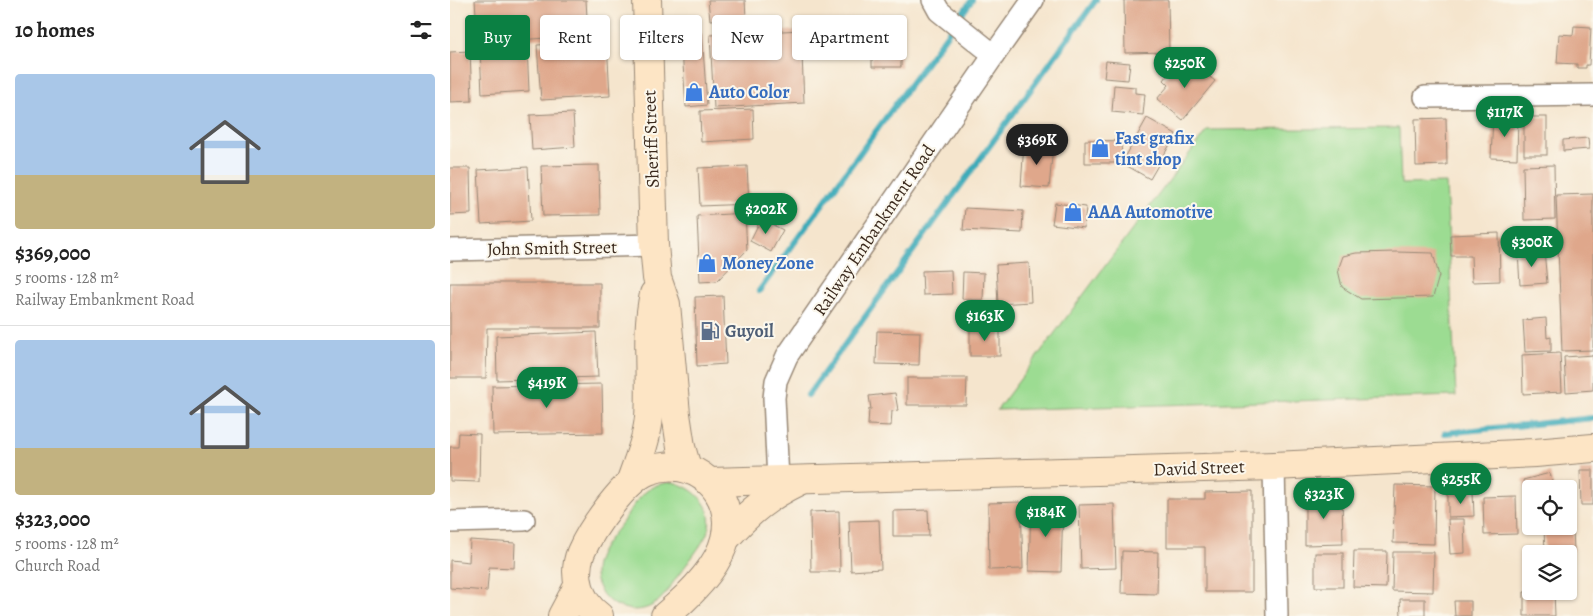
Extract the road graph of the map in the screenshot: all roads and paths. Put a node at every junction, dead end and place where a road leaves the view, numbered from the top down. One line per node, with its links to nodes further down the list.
1 (647, 0): 7 (main road, Sheriff Street)
2 (1033, 0): 4 (street, Railway Embankment Road)
3 (936, 6): 4 (street)
4 (994, 55): 13 (street, Railway Embankment Road)
5 (1593, 95): 6 (street)
6 (1425, 97)
7 (654, 245): 8 (street, John Smith Street); 9 (main road, Sheriff Street)
8 (450, 250)
9 (657, 278): 12 (main road, Sheriff Street); 15 (main road, Sheriff Street)
10 (1593, 448): 11 (main road, David Street)
11 (1274, 466): 13 (main road, David Street); 24 (street)
12 (687, 468): 14 (main road); 15 (main road)
13 (791, 480): 14 (main road, David Street); 18 (main road, David Street)
14 (711, 482): 18 (main road)
15 (630, 483): 19 (main road)
16 (524, 520): 17 (street)
17 (450, 522)
18 (726, 538): 20 (main road)
19 (578, 586): 21 (main road); 22 (main road)
20 (690, 604): 23 (main road)
21 (562, 616)
22 (599, 616)
23 (665, 616)
24 (1277, 616)

